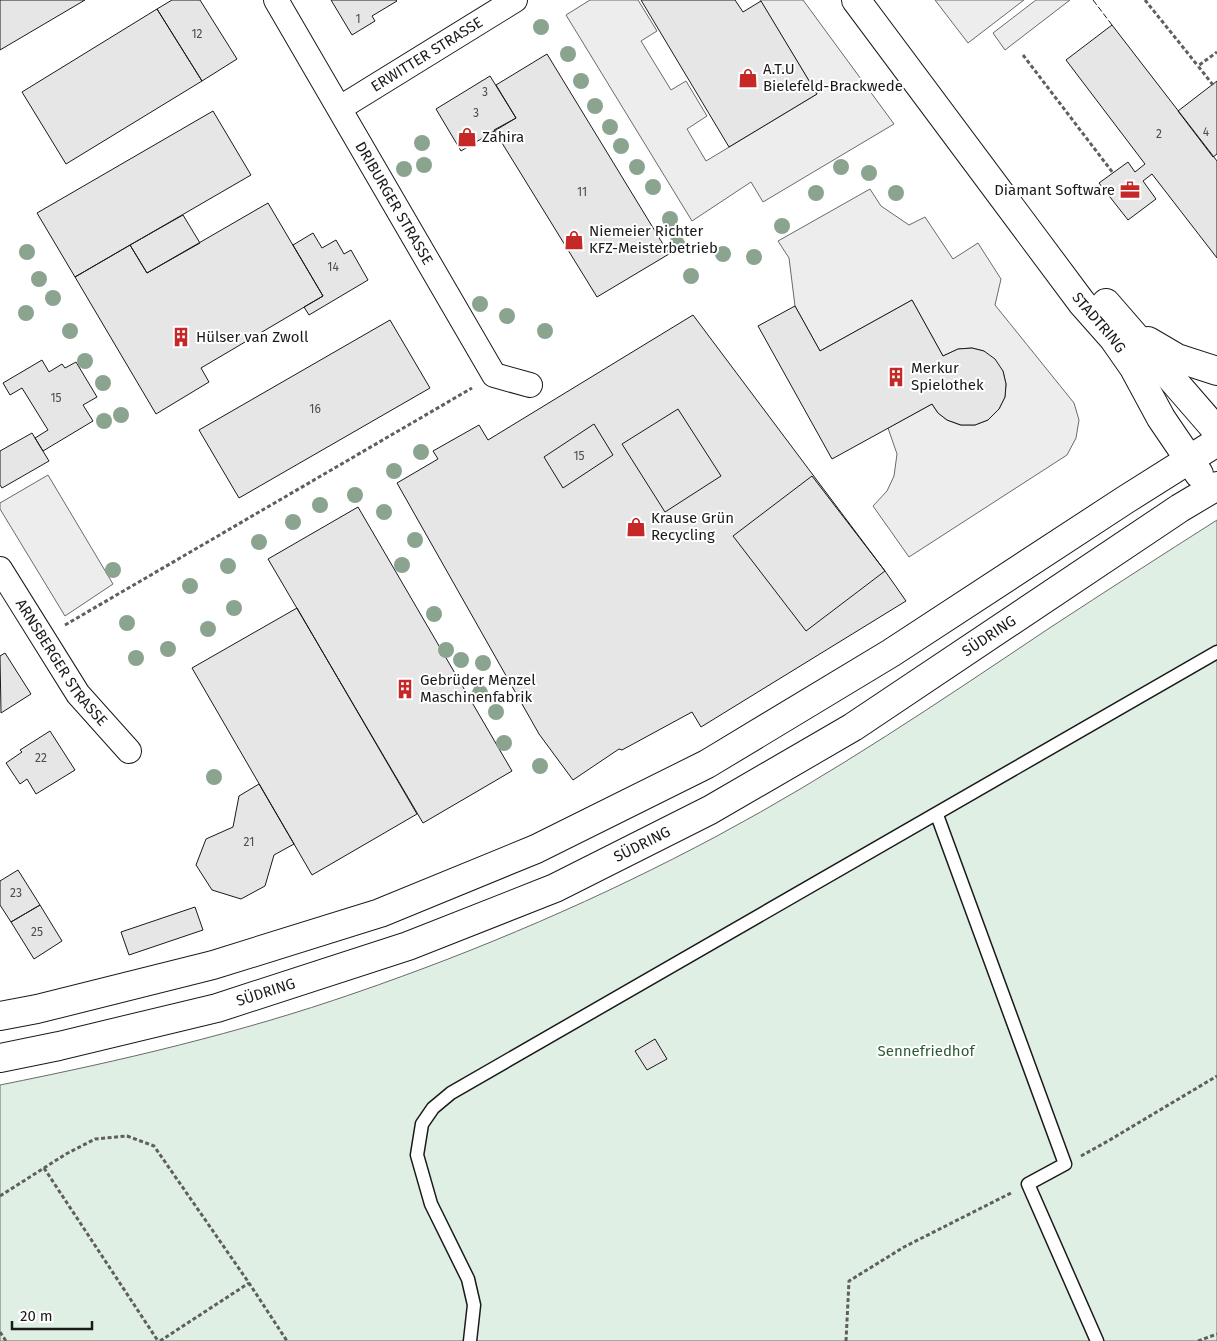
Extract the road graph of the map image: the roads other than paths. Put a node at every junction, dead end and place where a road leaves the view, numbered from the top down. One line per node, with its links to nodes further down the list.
1 (276, 0): 4 (street, DRIBURGER STRASSE)
2 (516, 0): 4 (street, ERWITTER STRASSE)
3 (856, 0): 5 (main road, STADTRING)
4 (340, 108): 8 (street, DRIBURGER STRASSE)
5 (977, 162): 6 (main road, STADTRING); 11 (main road, STADTRING)
6 (1124, 323): 7 (main road); 9 (main road, STADTRING)
7 (1217, 371)
8 (530, 385)
9 (1217, 432)
10 (1217, 442): 11 (main road)
11 (1189, 459): 12 (main road, STADTRING); 17 (main road)
12 (1213, 488): 18 (main road, SÜDRING)
13 (0, 569): 15 (street, ARNSBERGER STRASSE)
14 (1217, 652): 16 (lane)
15 (129, 751)
16 (937, 814): 19 (lane); 20 (lane)
17 (0, 1016)
18 (0, 1058)
19 (470, 1341)
20 (1097, 1341)

